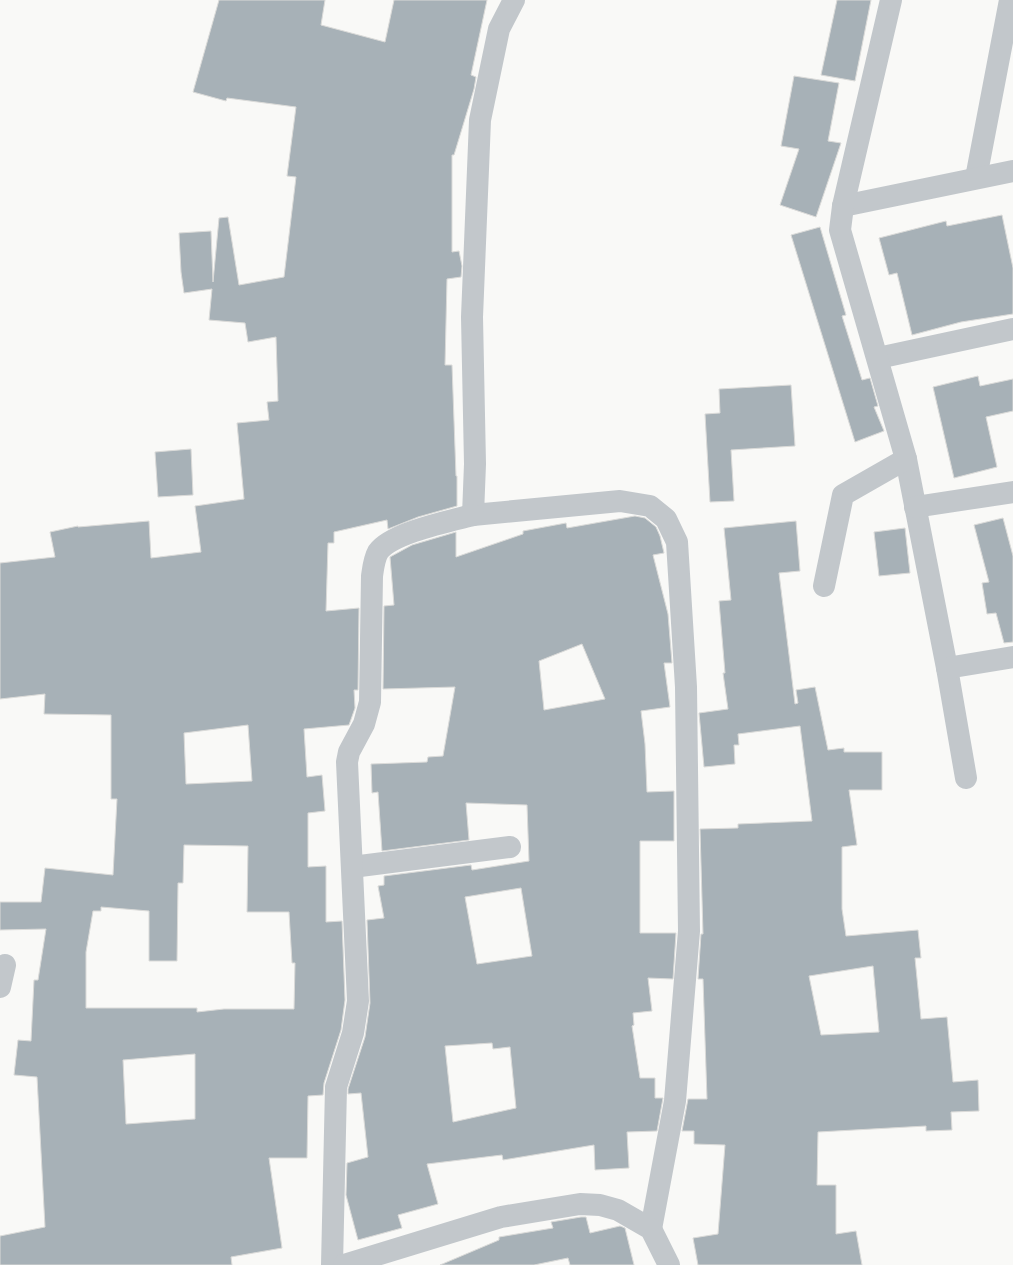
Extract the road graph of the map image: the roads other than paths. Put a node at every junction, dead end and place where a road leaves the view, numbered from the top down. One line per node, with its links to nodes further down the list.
1 (514, 0): 12 (street)
2 (891, 0): 6 (street)
3 (1010, 0): 5 (street)
4 (1013, 171): 5 (street)
5 (976, 178): 6 (street)
6 (843, 206): 8 (street)
7 (1013, 329): 8 (street)
8 (878, 358): 9 (street)
9 (906, 459): 11 (street); 13 (street)
10 (1013, 492): 11 (street)
11 (915, 507): 15 (street)
12 (473, 515): 18 (street); 21 (street)
13 (824, 586)
14 (1013, 657): 15 (street)
15 (947, 668): 16 (street)
16 (966, 778)
17 (510, 847): 18 (street)
18 (352, 867): 22 (street)
19 (5, 965): 20 (street)
20 (0, 987)
21 (651, 1229): 23 (street); 24 (street)
22 (332, 1265)
23 (344, 1265)
24 (669, 1265)

